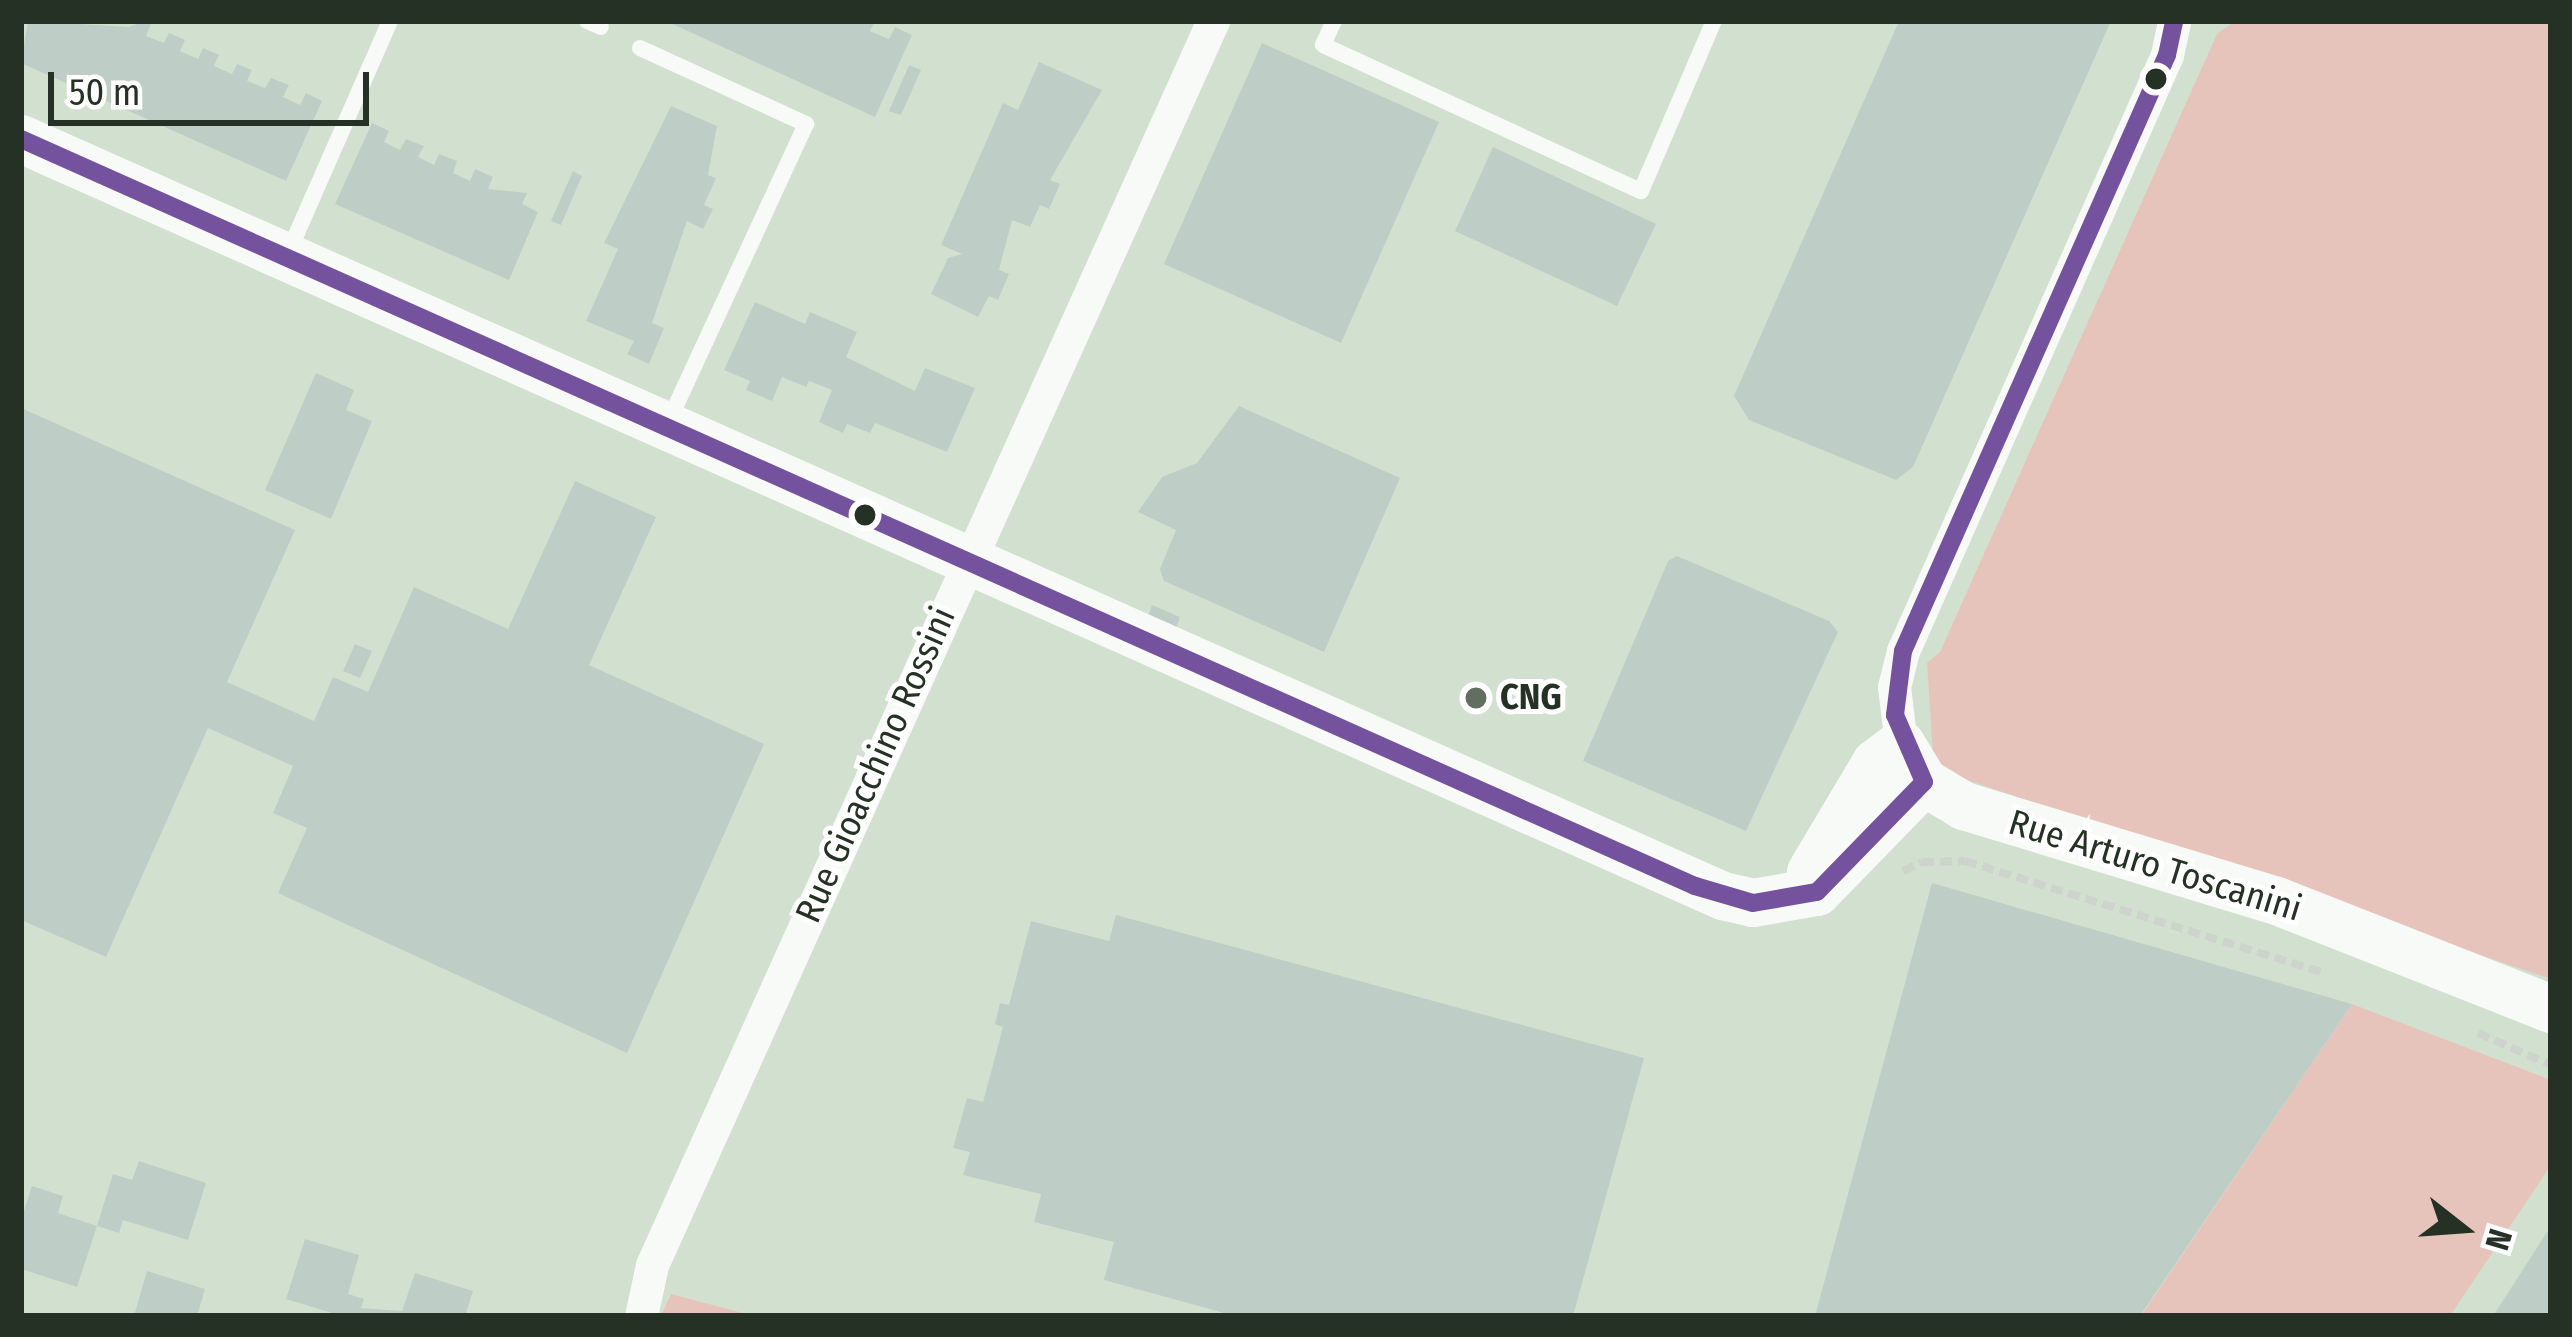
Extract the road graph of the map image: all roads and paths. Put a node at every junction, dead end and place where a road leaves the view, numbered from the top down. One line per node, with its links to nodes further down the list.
1 (390, 21): 10 (lane)
2 (1213, 21): 12 (street, Rue Gioacchino Rossini)
3 (1334, 21): 4 (lane)
4 (1714, 21)
5 (2174, 21): 8 (street)
6 (2199, 21): 8 (street)
7 (640, 49): 11 (lane)
8 (2167, 55): 13 (street)
9 (21, 139): 10 (street)
10 (285, 258): 11 (street)
11 (666, 428): 12 (street)
12 (967, 561): 13 (street); 19 (street, Rue Gioacchino Rossini)
13 (1913, 763): 16 (street, Rue Arturo Toscanini)
14 (1893, 876): 15 (path)
15 (2342, 978)
16 (2551, 1010)
17 (2458, 1025): 18 (path)
18 (2551, 1065)
19 (641, 1316)

